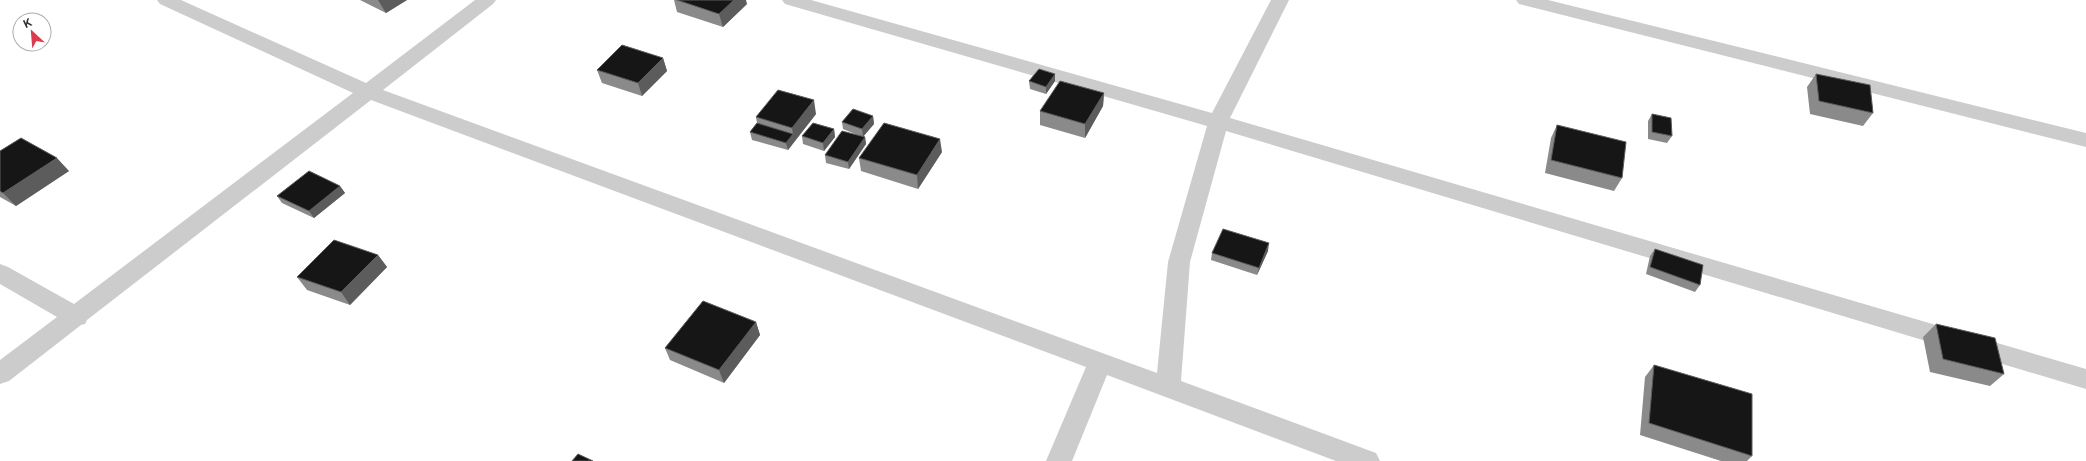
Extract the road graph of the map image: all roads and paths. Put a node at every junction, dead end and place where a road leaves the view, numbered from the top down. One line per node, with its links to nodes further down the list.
1 (166, 0): 6 (street)
2 (487, 0): 6 (street)
3 (791, 0): 7 (street)
4 (1280, 0): 7 (street)
5 (1525, 0): 8 (street)
6 (367, 92): 10 (street); 11 (street)
7 (1218, 122): 13 (street); 14 (street)
8 (2086, 140)
9 (0, 273): 10 (street)
10 (77, 317): 12 (street)
11 (1100, 363): 14 (street); 15 (street)
12 (0, 374)
13 (2086, 379)
14 (1168, 388): 16 (street)
15 (1059, 461)
16 (1367, 461)

